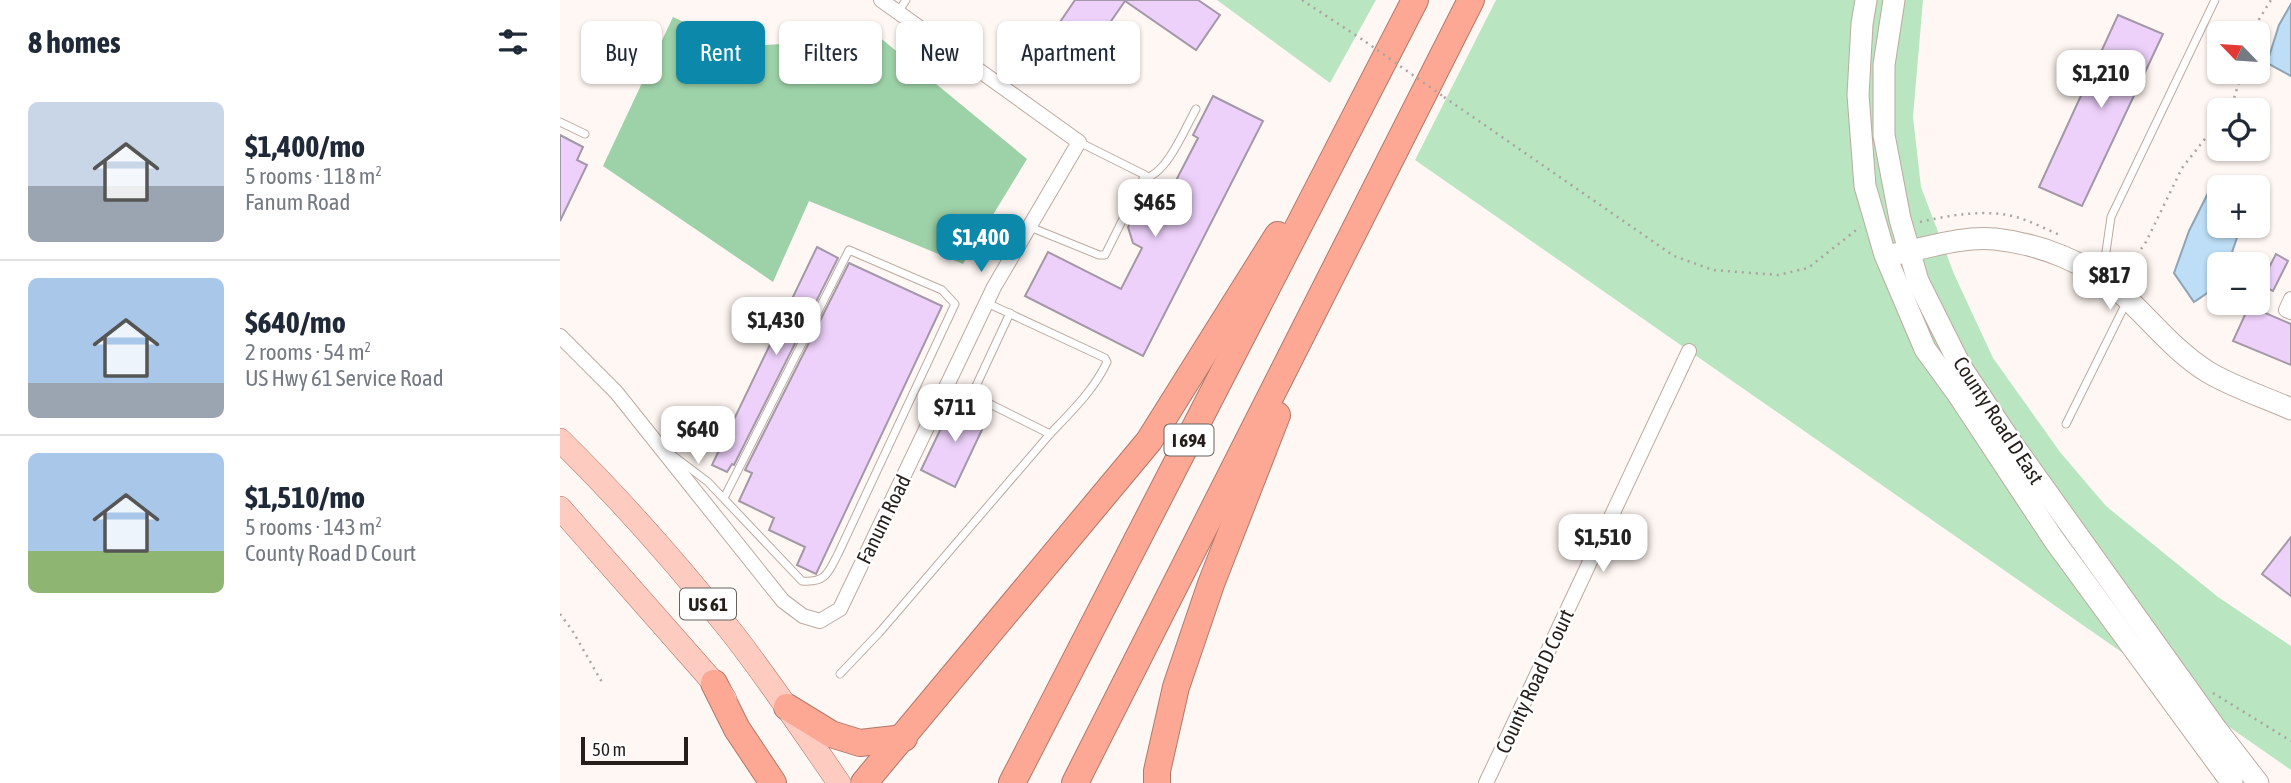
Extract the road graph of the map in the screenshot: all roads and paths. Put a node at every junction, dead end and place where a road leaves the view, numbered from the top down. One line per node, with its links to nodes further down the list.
1 (881, 0): 9 (street)
2 (1302, 0): 23 (path, bridge)
3 (1415, 0): 11 (highway, I 694)
4 (1471, 0): 25 (highway, I 694)
5 (1866, 0): 22 (street, County Road D East)
6 (1894, 0): 21 (street, County Road D East)
7 (2215, 0): 24 (lane)
8 (2271, 0): 10 (path)
9 (902, 6): 16 (street)
10 (2258, 21)
11 (1365, 98): 46 (highway); 52 (highway, I 694)
12 (1196, 109): 17 (lane)
13 (560, 122): 14 (lane)
14 (585, 134)
15 (2207, 136): 24 (path)
16 (1079, 142): 17 (lane); 19 (street, Fanum Road)
17 (1145, 178): 19 (lane)
18 (1918, 222): 20 (path)
19 (1029, 227): 28 (street, Fanum Road)
20 (2073, 241)
21 (1909, 251): 22 (street); 24 (street); 57 (street, County Road D East)
22 (1885, 255): 56 (street, County Road D East)
23 (1674, 256)
24 (2101, 267): 27 (street)
25 (1326, 286): 53 (highway, I 694); 54 (highway)
26 (2291, 299): 29 (street)
27 (2127, 300): 33 (street); 34 (lane)
28 (986, 303): 30 (lane); 37 (street, Fanum Road)
29 (2291, 312)
30 (1010, 313): 35 (lane); 35 (lane)
31 (560, 336): 37 (street)
32 (1689, 351): 55 (street, County Road D Court)
33 (2291, 409)
34 (2066, 424)
35 (1050, 434): 41 (lane)
36 (560, 440): 44 (main road, US 61)
37 (659, 446): 38 (lane)
38 (724, 498): 38 (lane)
39 (560, 508): 42 (main road, US 61)
40 (560, 614): 43 (path)
41 (840, 674)
42 (714, 683): 48 (highway); 49 (main road, US 61)
43 (603, 684)
44 (787, 707): 46 (highway); 50 (main road, US 61)
45 (2277, 733): 47 (path)
46 (904, 738): 51 (highway)
47 (2291, 741)
48 (773, 783)
49 (786, 783)
50 (839, 783)
51 (864, 783)
52 (1012, 783)
53 (1075, 783)
54 (1157, 783)
55 (1486, 783)
56 (2232, 783)
57 (2258, 783)

